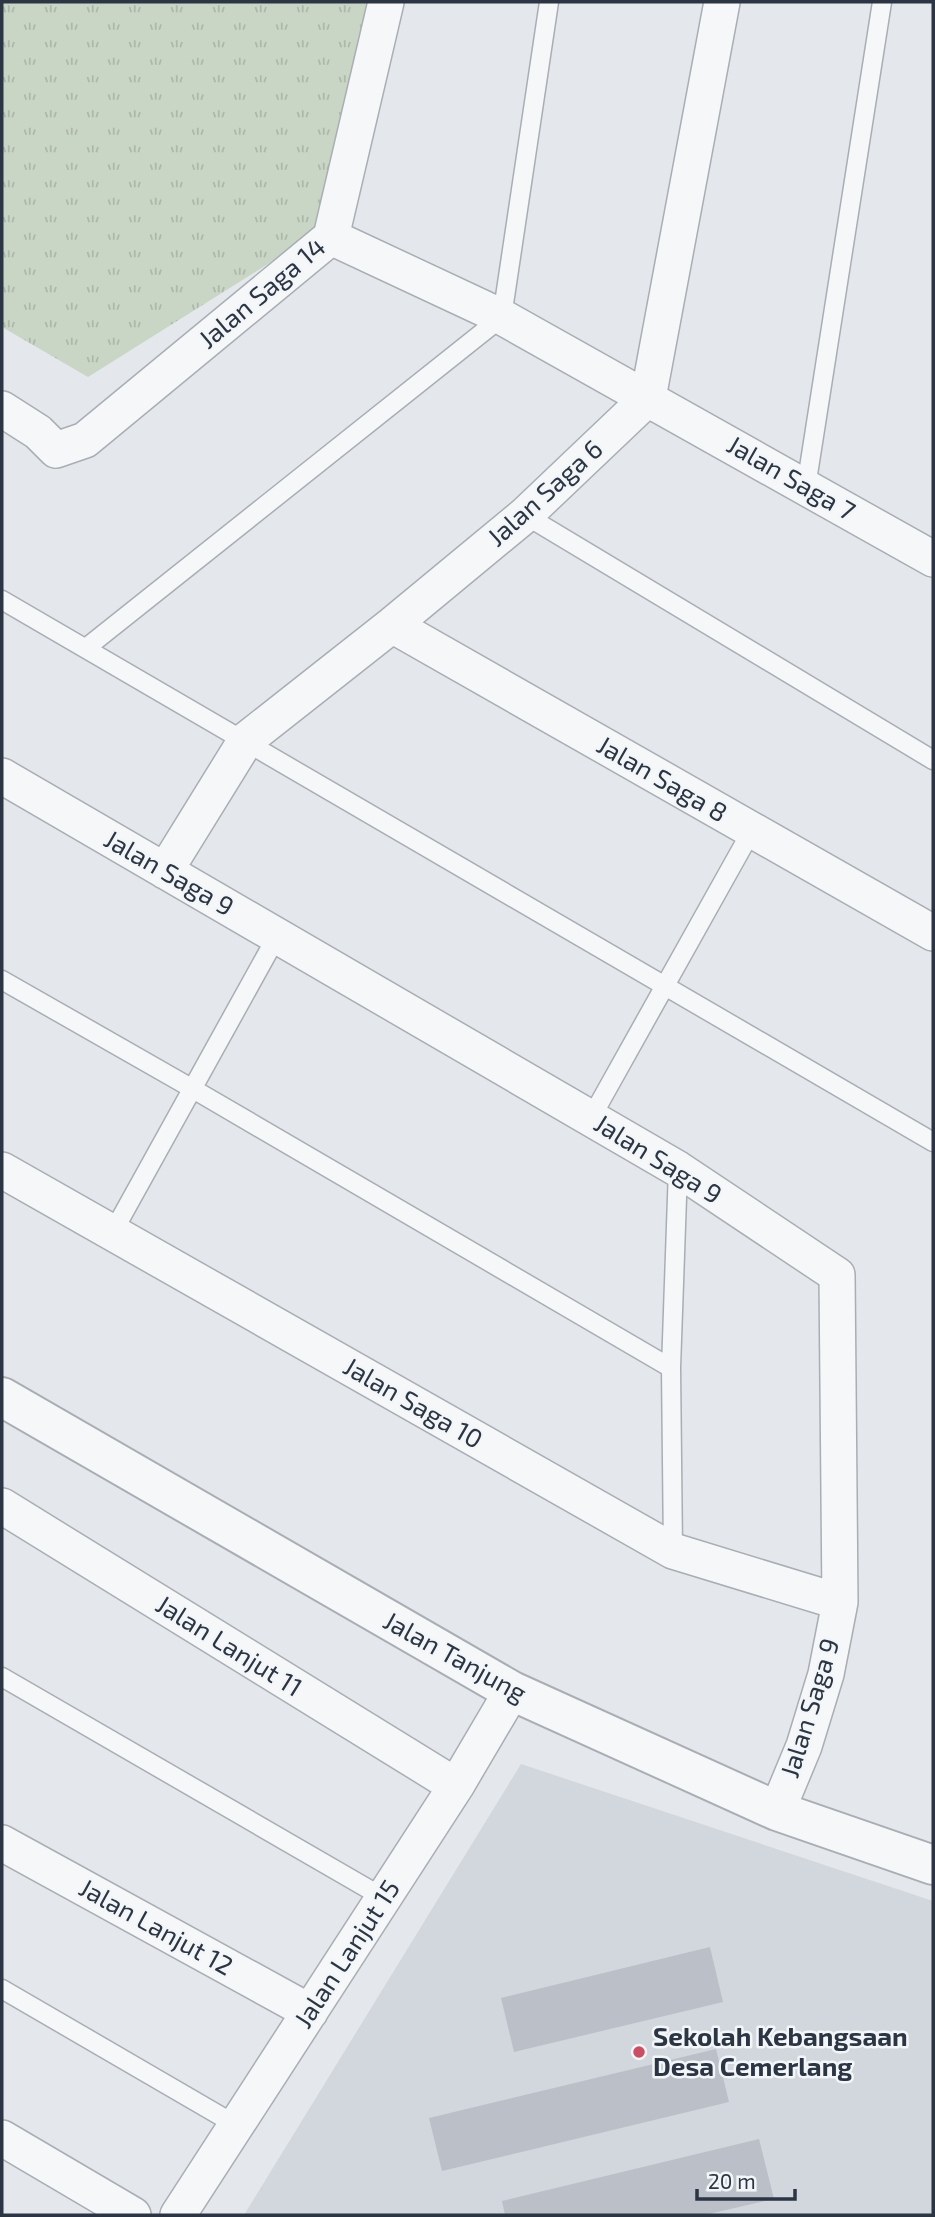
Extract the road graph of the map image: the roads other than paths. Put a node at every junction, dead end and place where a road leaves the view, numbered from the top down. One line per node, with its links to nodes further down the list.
1 (386, 2): 5 (street, Jalan Saga 14)
2 (549, 2): 6 (lane)
3 (722, 2): 7 (street)
4 (882, 2): 9 (lane)
5 (331, 237): 6 (street, Jalan Saga 7); 8 (street, Jalan Saga 14)
6 (502, 317): 7 (street, Jalan Saga 7); 14 (lane)
7 (648, 398): 9 (street, Jalan Saga 7); 10 (street, Jalan Saga 6)
8 (2, 409)
9 (806, 487): 11 (street, Jalan Saga 7)
10 (525, 515): 13 (street, Jalan Saga 6); 16 (lane)
11 (931, 554)
12 (2, 600): 14 (lane)
13 (391, 625): 15 (street, Jalan Saga 6); 18 (street, Jalan Saga 8)
14 (86, 648): 15 (lane)
15 (246, 740): 19 (street, Jalan Saga 6); 23 (lane)
16 (933, 760)
17 (2, 776): 19 (street, Jalan Saga 9)
18 (752, 830): 20 (street, Jalan Saga 8); 23 (lane)
19 (165, 871): 21 (street, Jalan Saga 9)
20 (933, 933)
21 (277, 936): 24 (lane); 25 (street, Jalan Saga 9)
22 (2, 980): 24 (lane)
23 (665, 986): 25 (lane); 26 (lane)
24 (193, 1089): 29 (lane); 30 (lane)
25 (591, 1118): 27 (street, Jalan Saga 9)
26 (933, 1142)
27 (678, 1169): 30 (lane); 34 (street, Jalan Saga 9)
28 (2, 1170): 29 (street, Jalan Saga 10)
29 (113, 1232): 33 (street, Jalan Saga 10)
30 (671, 1368): 33 (lane)
31 (3, 1400): 36 (street, Jalan Tanjung)
32 (2, 1506): 37 (street, Jalan Lanjut 11)
33 (673, 1551): 34 (street, Jalan Saga 10)
34 (840, 1602): 38 (street, Jalan Saga 9)
35 (2, 1677): 41 (lane)
36 (512, 1691): 37 (street, Jalan Lanjut 15); 38 (street, Jalan Tanjung)
37 (456, 1786): 41 (street, Jalan Lanjut 15)
38 (777, 1811): 40 (street, Jalan Tanjung)
39 (2, 1843): 43 (street, Jalan Lanjut 12)
40 (933, 1865)
41 (384, 1898): 43 (street, Jalan Lanjut 15)
42 (2, 1989): 44 (lane)
43 (310, 2012): 44 (street, Jalan Lanjut 15)
44 (236, 2125): 47 (street, Jalan Lanjut 15)
45 (2, 2138): 46 (street)
46 (133, 2215)
47 (178, 2215)

